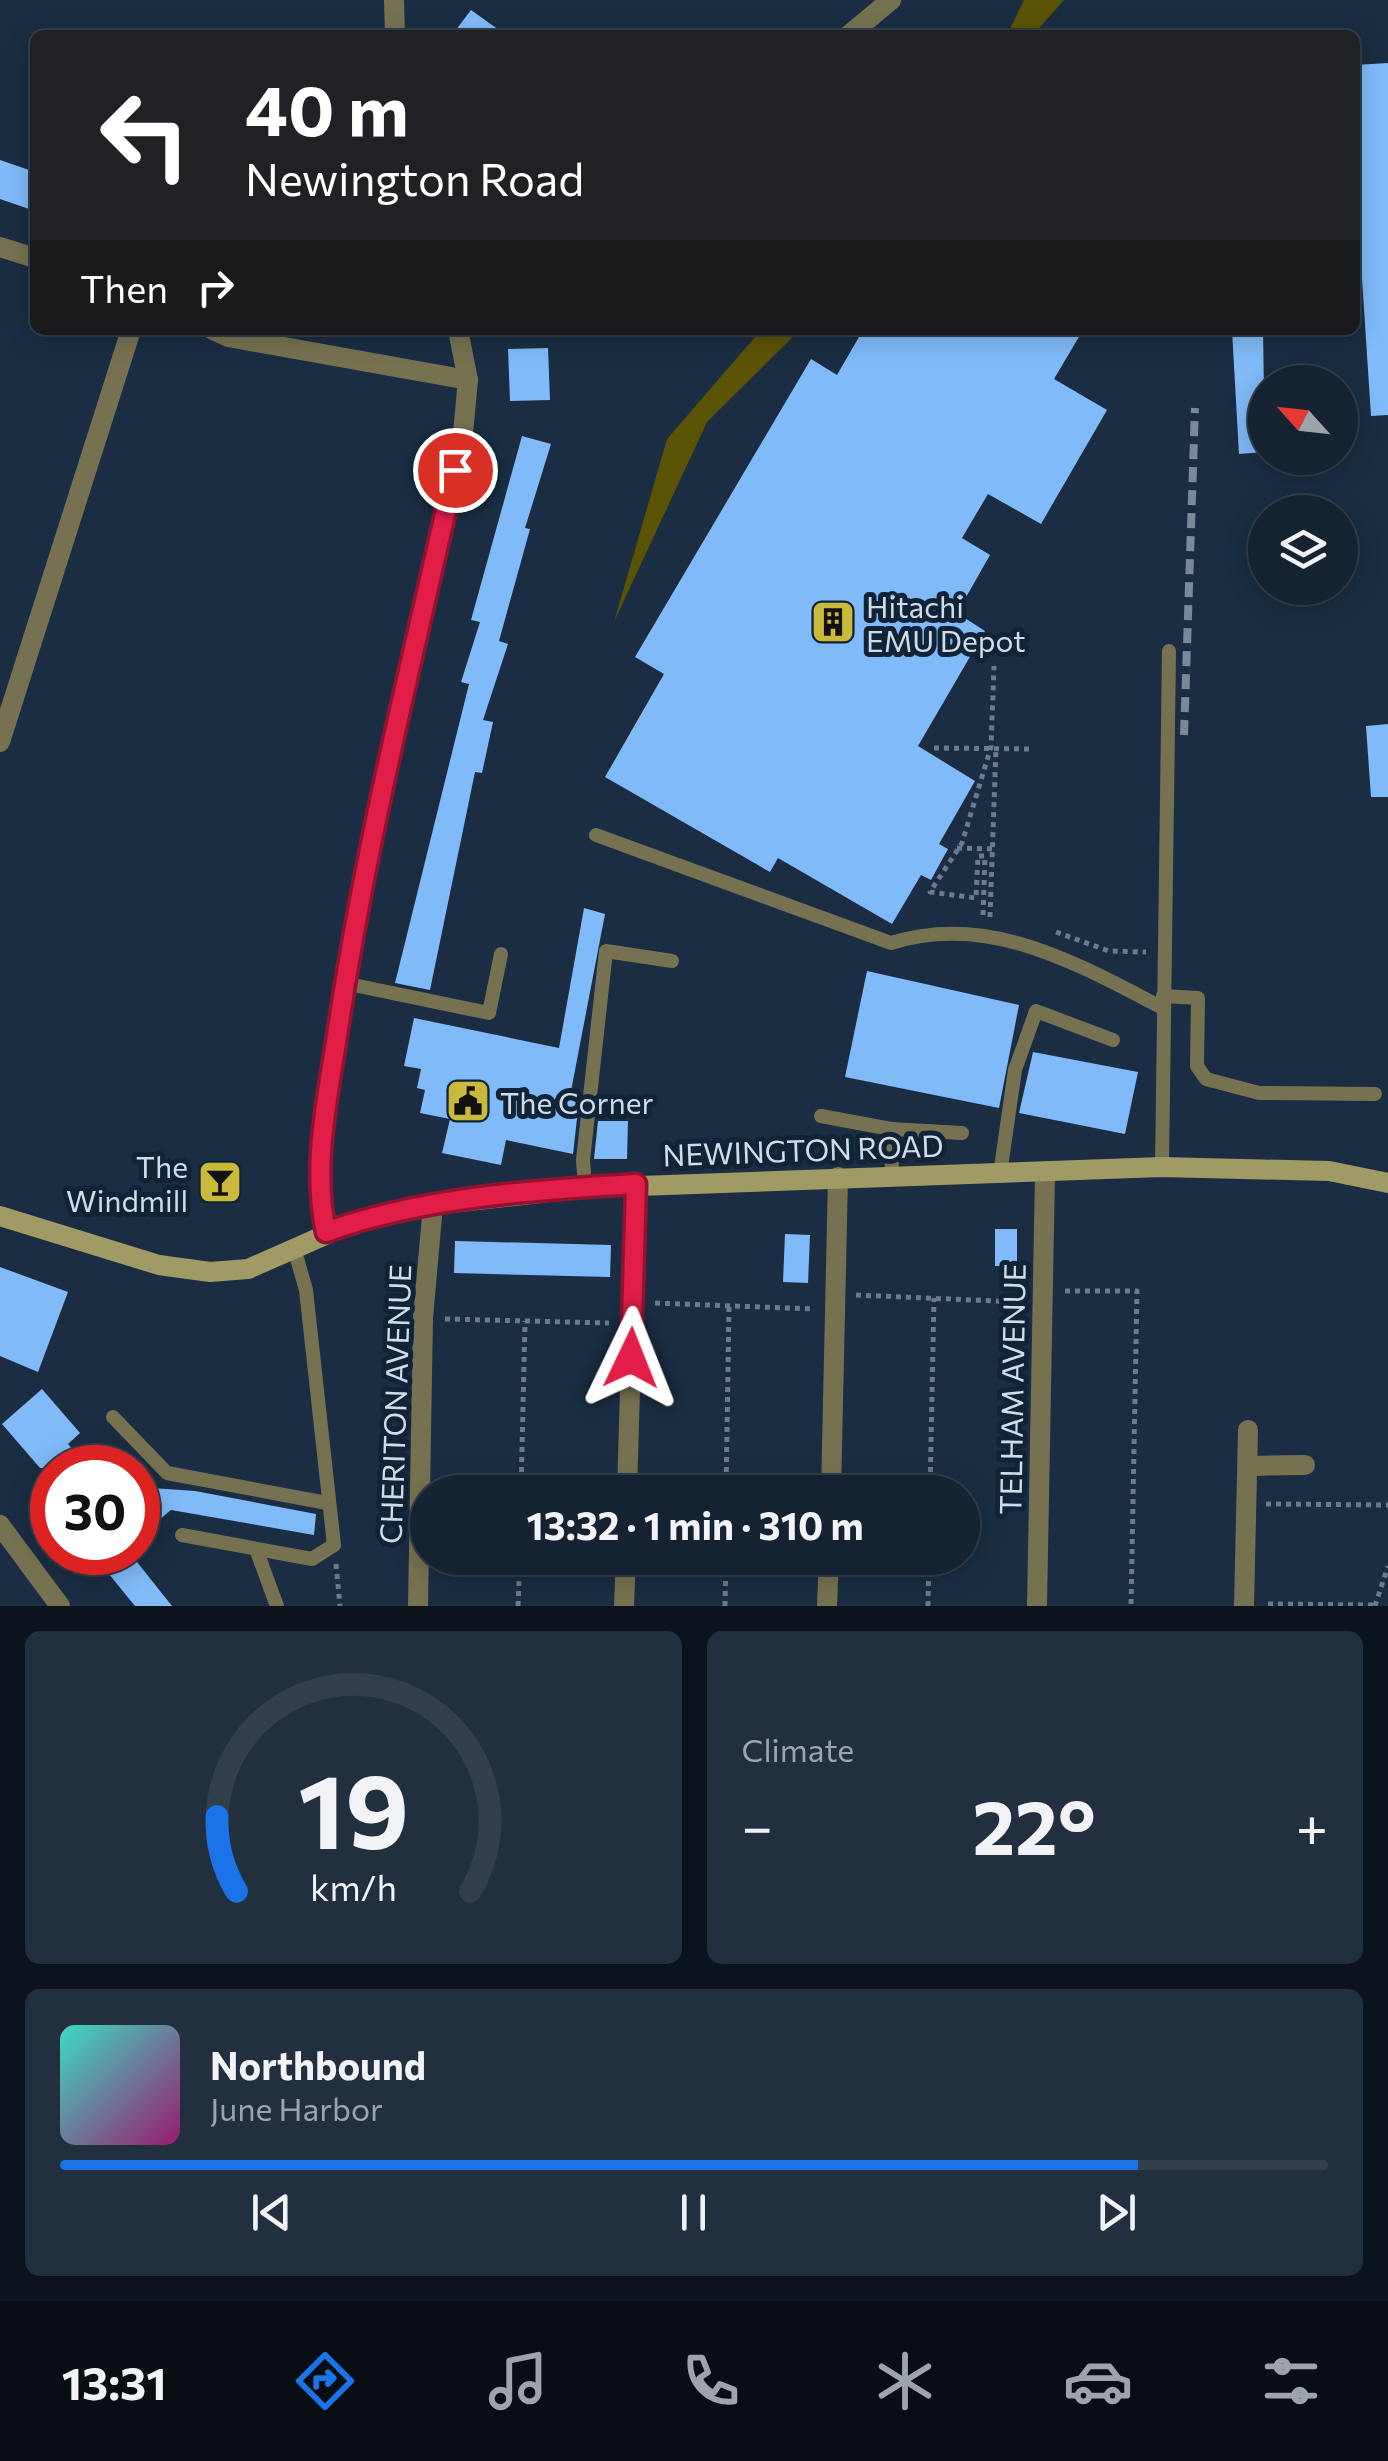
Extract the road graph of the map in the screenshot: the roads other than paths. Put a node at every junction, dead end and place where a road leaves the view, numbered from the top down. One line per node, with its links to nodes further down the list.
1 (394, 0): 3 (street)
2 (891, 0): 4 (street)
3 (395, 30)
4 (854, 30)
5 (0, 247): 6 (street)
6 (30, 256)
7 (129, 335): 12 (street)
8 (224, 335): 10 (street)
9 (459, 335): 10 (street)
10 (468, 380): 16 (street)
11 (1170, 651): 17 (lane)
12 (0, 742)
13 (596, 835): 17 (lane)
14 (502, 954): 16 (lane)
15 (672, 961): 30 (lane)
16 (344, 984): 33 (street)
17 (1163, 1002): 19 (lane); 23 (lane)
18 (1113, 1040): 25 (lane)
19 (1375, 1094)
20 (821, 1116): 21 (lane)
21 (890, 1129): 22 (lane); 26 (lane)
22 (962, 1133)
23 (1162, 1167): 24 (main road, NEWINGTON ROAD); 28 (main road, NEWINGTON ROAD)
24 (1045, 1173): 25 (main road, NEWINGTON ROAD); 53 (street, TELHAM AVENUE)
25 (1000, 1174): 26 (main road, NEWINGTON ROAD)
26 (892, 1175): 27 (main road, NEWINGTON ROAD)
27 (838, 1177): 29 (main road, NEWINGTON ROAD); 40 (street)
28 (1388, 1183)
29 (636, 1184): 30 (main road, NEWINGTON ROAD); 39 (street)
30 (585, 1188): 31 (main road, NEWINGTON ROAD)
31 (433, 1205): 33 (main road, NEWINGTON ROAD); 50 (street, CHERITON AVENUE)
32 (0, 1216): 34 (main road, NEWINGTON ROAD)
33 (326, 1232): 34 (main road, NEWINGTON ROAD)
34 (294, 1248): 41 (lane)
35 (113, 1417): 41 (lane)
36 (1248, 1430): 37 (street)
37 (1248, 1466): 38 (street); 47 (street)
38 (1305, 1466)
39 (628, 1475)
40 (832, 1475)
41 (327, 1502): 44 (lane)
42 (0, 1524): 48 (street)
43 (182, 1535): 44 (lane)
44 (256, 1549): 49 (lane)
45 (625, 1575): 51 (street)
46 (828, 1575): 52 (street)
47 (1244, 1605)
48 (60, 1606)
49 (277, 1606)
50 (418, 1606)
51 (624, 1606)
52 (827, 1606)
53 (1037, 1606)

